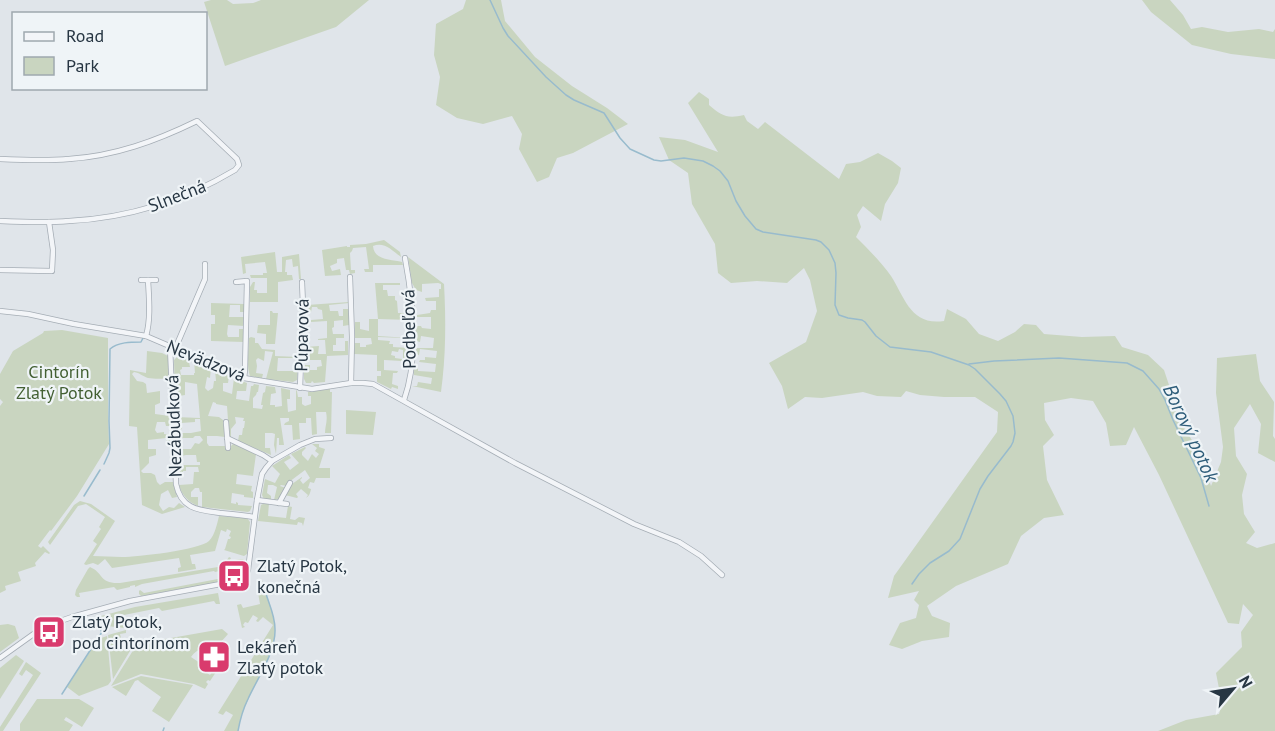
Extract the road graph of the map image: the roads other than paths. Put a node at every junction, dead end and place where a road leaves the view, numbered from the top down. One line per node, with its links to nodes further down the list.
1 (0, 159): 3 (street, Slnečná)
2 (0, 221): 3 (street, Slnečná)
3 (49, 222): 6 (street)
4 (405, 258): 19 (street, Podbeľová)
5 (205, 264): 15 (street, Nezábudková)
6 (0, 270)
7 (350, 277): 17 (street)
8 (141, 280): 9 (street)
9 (148, 280): 10 (street); 14 (street)
10 (156, 280)
11 (236, 282): 16 (street)
12 (302, 282): 18 (street, Púpavová)
13 (0, 310): 14 (street, Nevädzová)
14 (146, 336): 15 (street, Nevädzová)
15 (173, 348): 16 (street, Nevädzová); 29 (street, Nezábudková)
16 (244, 378): 18 (street, Nevädzová)
17 (351, 383): 18 (street, Nevädzová); 19 (street, Nevädzová)
18 (300, 388)
19 (406, 401): 30 (street, Nevädzová)
20 (226, 422): 21 (street)
21 (227, 438): 23 (street); 24 (street)
22 (331, 438): 24 (street)
23 (228, 448)
24 (272, 461): 26 (street)
25 (290, 483): 27 (street)
26 (257, 500): 27 (street); 29 (street)
27 (279, 503): 28 (street)
28 (287, 504)
29 (254, 517): 31 (street)
30 (722, 575)
31 (0, 658)

